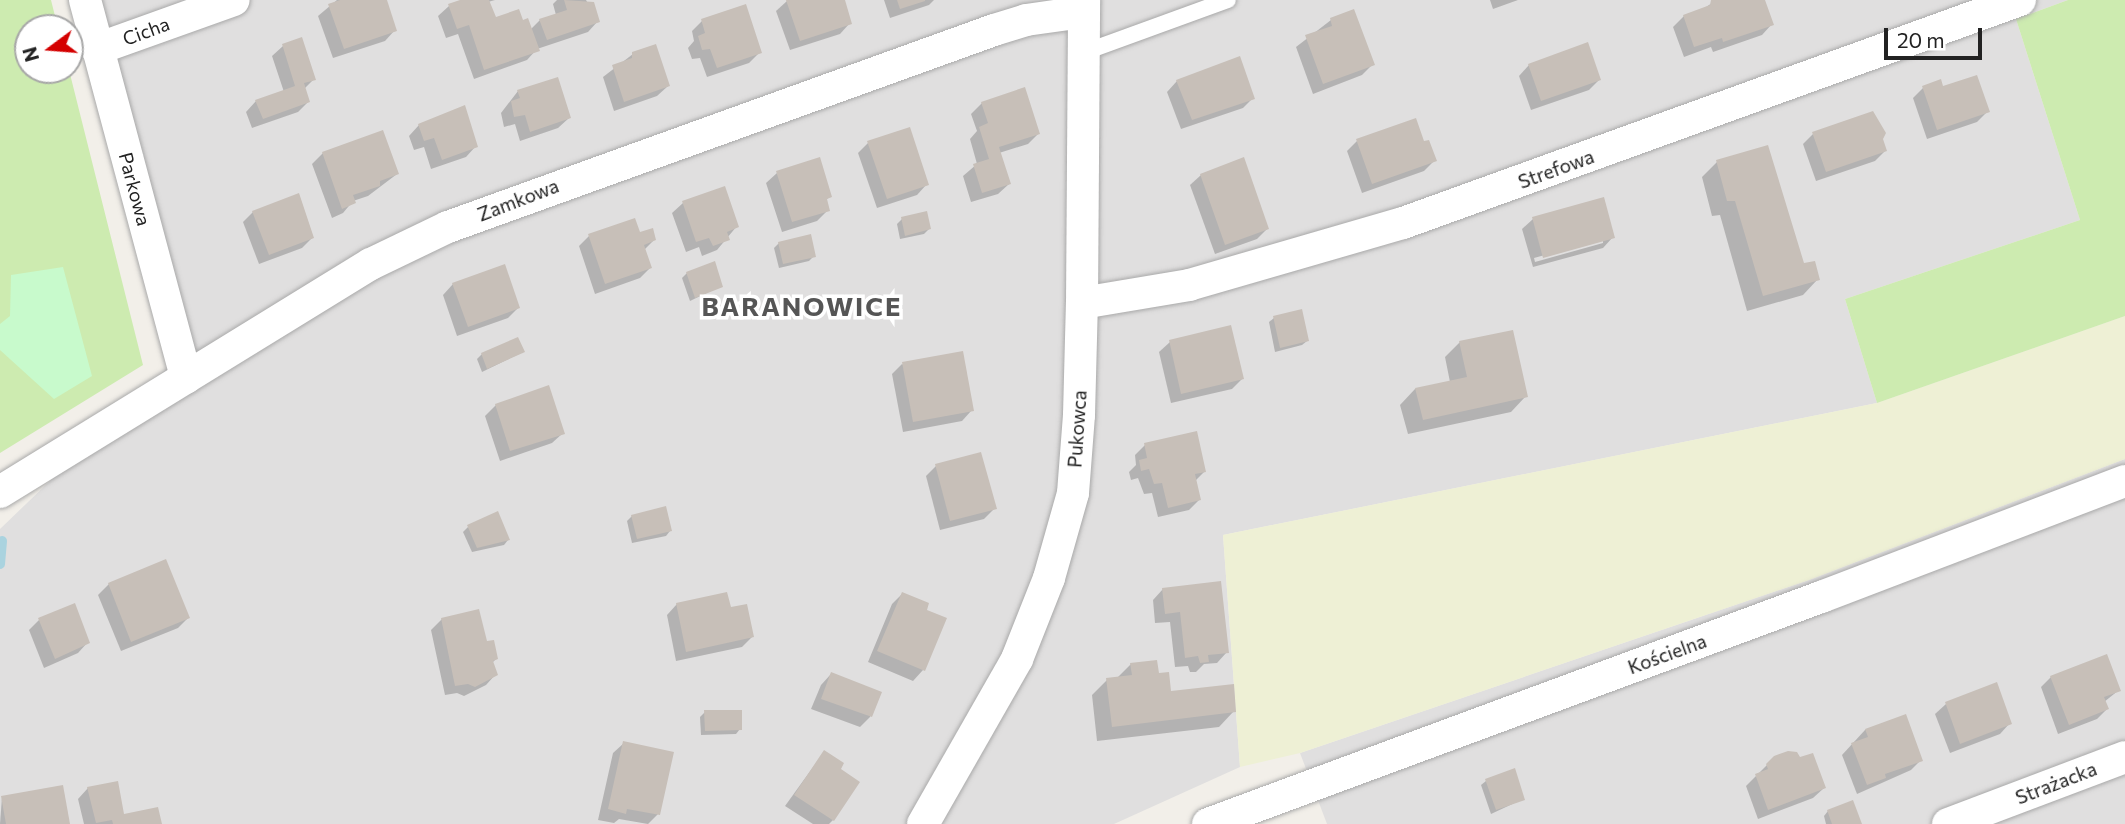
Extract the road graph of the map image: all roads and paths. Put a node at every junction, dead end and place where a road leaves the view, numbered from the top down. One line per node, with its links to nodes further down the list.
1 (85, 0): 6 (street, Parkowa)
2 (234, 0): 6 (street, Cicha)
3 (1228, 0): 7 (lane)
4 (2020, 0): 8 (street, Strefowa)
5 (1084, 6): 7 (street, Pukowca); 9 (street, Zamkowa)
6 (97, 48): 9 (street, Parkowa)
7 (1085, 52): 8 (street, Pukowca)
8 (1082, 303): 13 (street, Pukowca)
9 (186, 379): 11 (street, Zamkowa)
10 (2125, 481): 14 (street, Kościelna)
11 (0, 492)
12 (2125, 757): 15 (street, Strażacka)
13 (923, 824)
14 (1208, 824)
15 (1948, 824)

